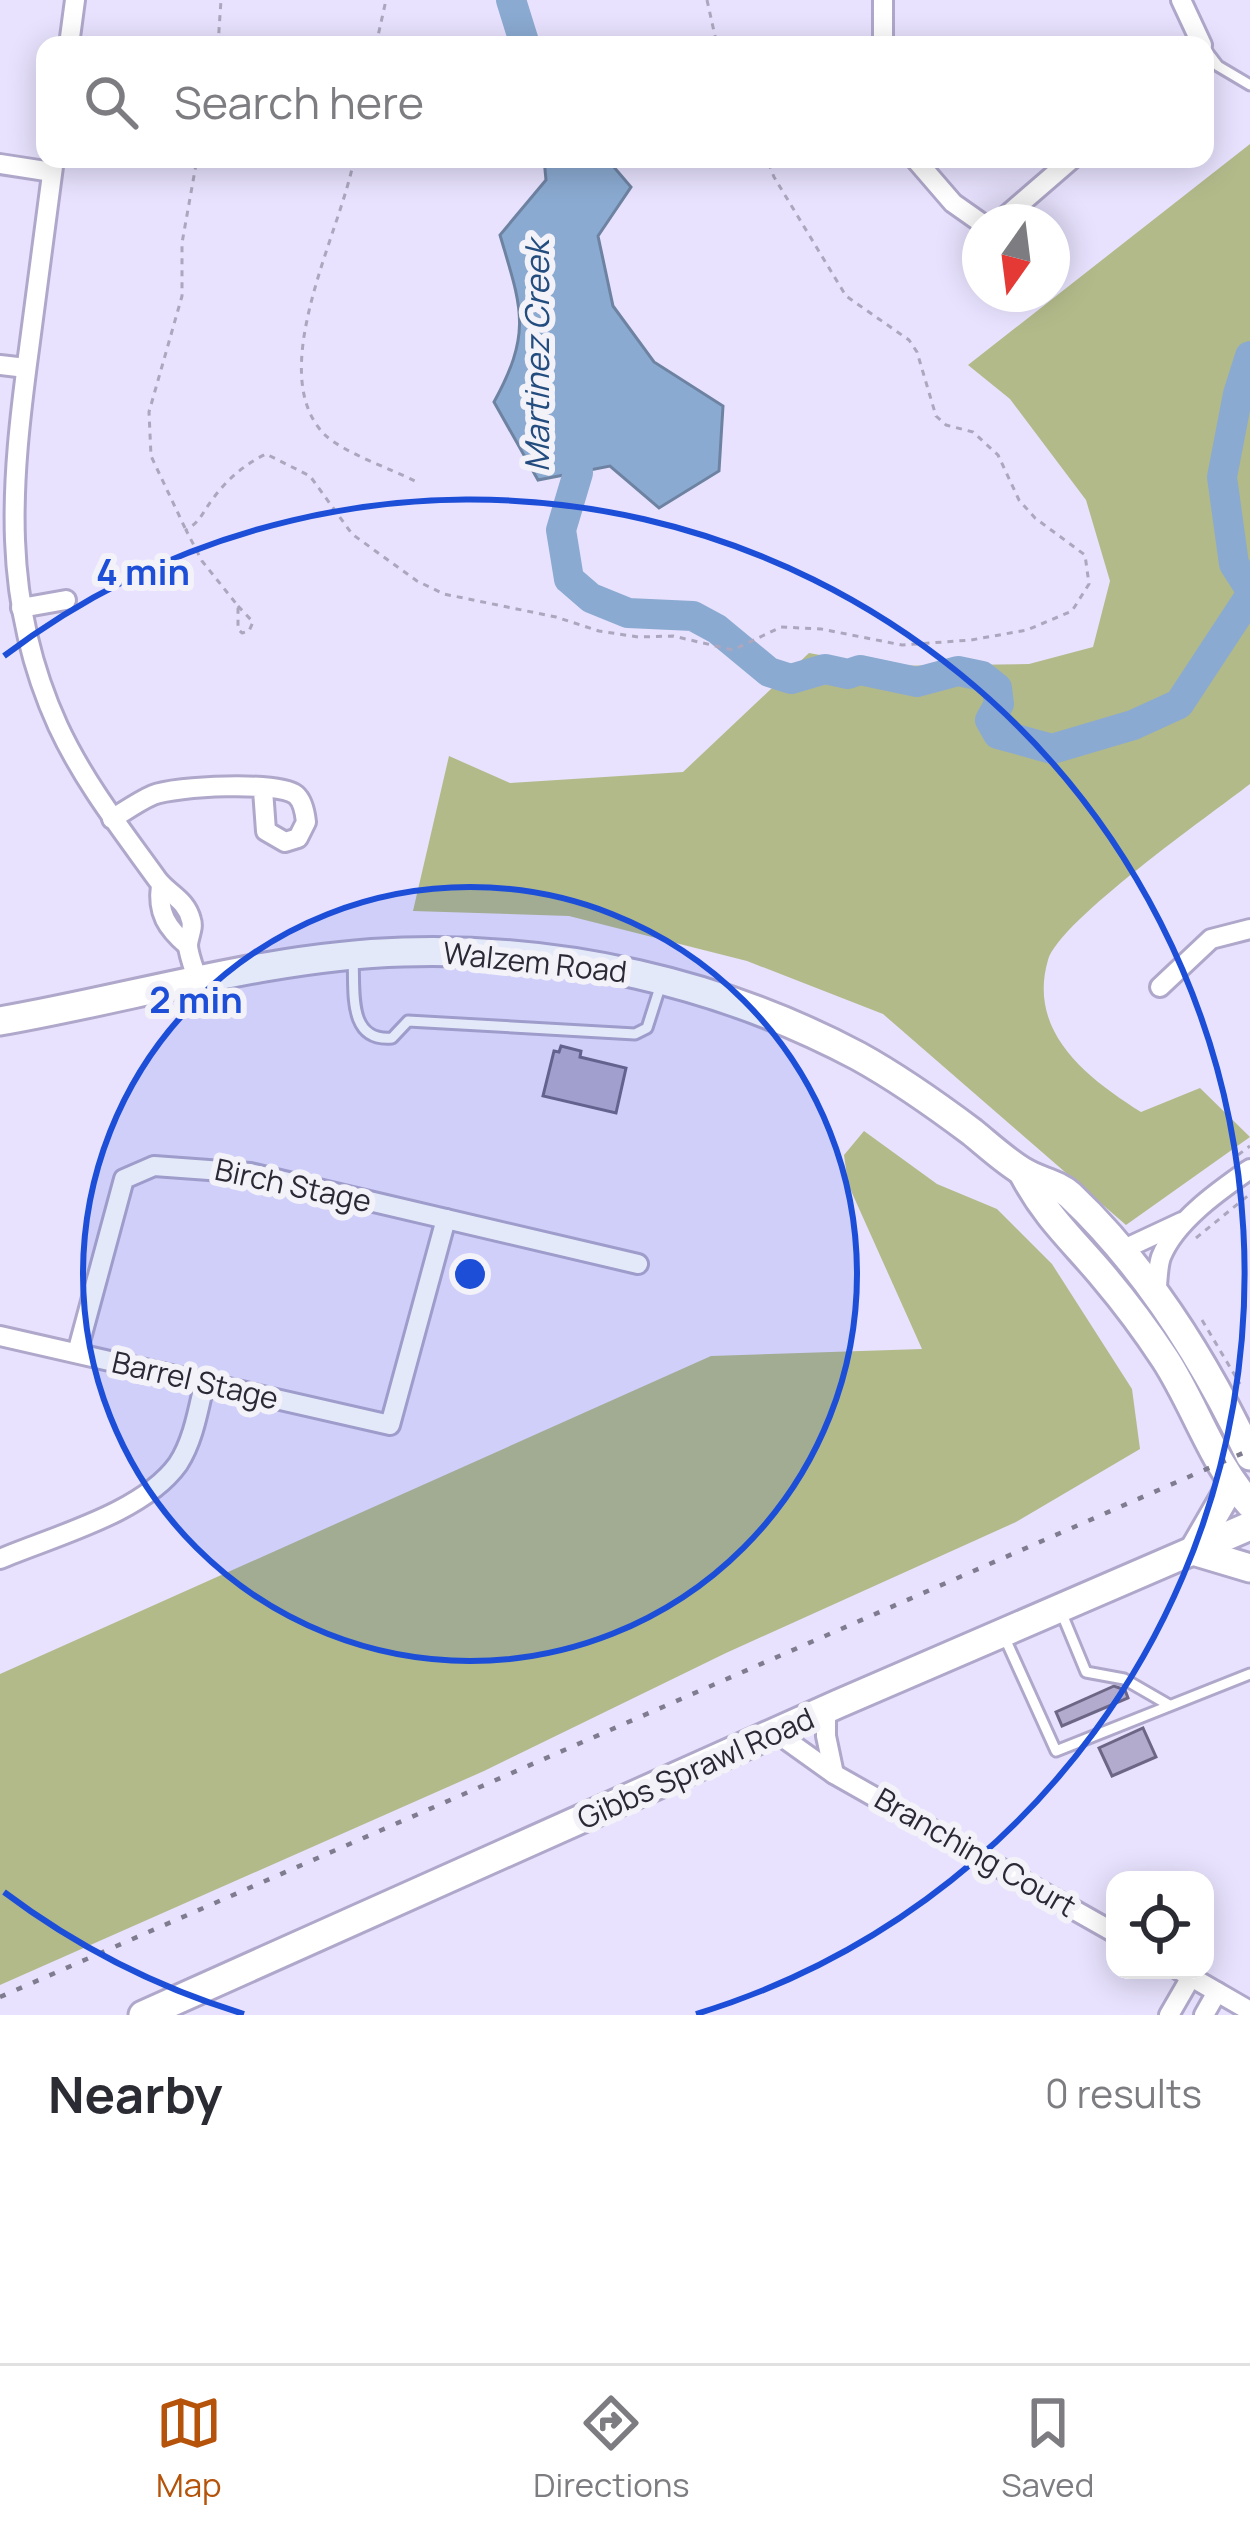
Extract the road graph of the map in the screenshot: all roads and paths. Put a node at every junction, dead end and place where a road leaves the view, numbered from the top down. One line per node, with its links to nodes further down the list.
1 (75, 0): 7 (street)
2 (221, 0): 8 (path)
3 (386, 0): 9 (path)
4 (706, 0): 10 (path)
5 (883, 0): 11 (street)
6 (1181, 0): 12 (street)
7 (70, 36)
8 (219, 36)
9 (378, 36)
10 (715, 36)
11 (883, 36)
12 (1199, 36)
13 (1214, 61): 14 (lane)
14 (1250, 85)
15 (0, 164): 16 (street)
16 (36, 165)
17 (53, 168): 26 (street)
18 (195, 168): 28 (path)
19 (352, 168): 27 (path)
20 (770, 168): 28 (path)
21 (923, 168): 24 (street)
22 (1062, 168): 23 (street)
23 (1020, 204)
24 (962, 209)
25 (0, 365): 26 (street)
26 (26, 368): 31 (street)
27 (415, 482)
28 (186, 530): 30 (path)
29 (66, 600): 31 (street)
30 (238, 606)
31 (21, 608): 33 (street)
32 (263, 790): 33 (street)
33 (112, 819): 37 (street)
34 (1249, 935): 38 (street)
35 (353, 956): 36 (main road, Walzem Road); 36 (lane); 37 (main road, Walzem Road)
36 (663, 979): 41 (main road, Walzem Road)
37 (198, 981): 39 (main road, Walzem Road)
38 (1160, 987)
39 (0, 1021)
40 (1250, 1169): 43 (street)
41 (1023, 1173): 46 (main road, Walzem Road); 55 (main road, Walzem Road)
42 (1250, 1194): 45 (path)
43 (1191, 1217): 46 (street); 48 (street)
44 (446, 1219): 47 (street, Birch Stage); 51 (street, Birch Stage); 52 (street, Barrel Stage)
45 (1187, 1246)
46 (1123, 1250): 48 (main road, Walzem Road)
47 (638, 1264)
48 (1156, 1295): 54 (main road, Walzem Road)
49 (1196, 1312): 53 (path)
50 (0, 1336): 51 (street, Barrel Stage)
51 (77, 1353): 52 (street, Barrel Stage)
52 (204, 1385): 58 (street)
53 (1243, 1392)
54 (1250, 1456)
55 (1241, 1494): 57 (main road)
56 (1250, 1526): 57 (main road, Gibbs Sprawl Road)
57 (1193, 1551): 59 (main road); 60 (main road, Gibbs Sprawl Road)
58 (0, 1559)
59 (1250, 1568)
60 (1060, 1610): 61 (main road, Gibbs Sprawl Road); 63 (lane)
61 (1003, 1633): 63 (lane); 64 (main road, Gibbs Sprawl Road)
62 (1250, 1674): 63 (lane)
63 (1169, 1706)
64 (826, 1710): 65 (main road, Gibbs Sprawl Road); 66 (street)
65 (778, 1734): 66 (street, Branching Court); 72 (main road, Gibbs Sprawl Road)
66 (834, 1774): 67 (street, Branching Court)
67 (1106, 1929)
68 (1183, 1979): 73 (street)
69 (1194, 1979): 70 (street)
70 (1217, 1992): 71 (street); 74 (street)
71 (1250, 2011)
72 (143, 2015)
73 (1169, 2015)
74 (1204, 2015)

